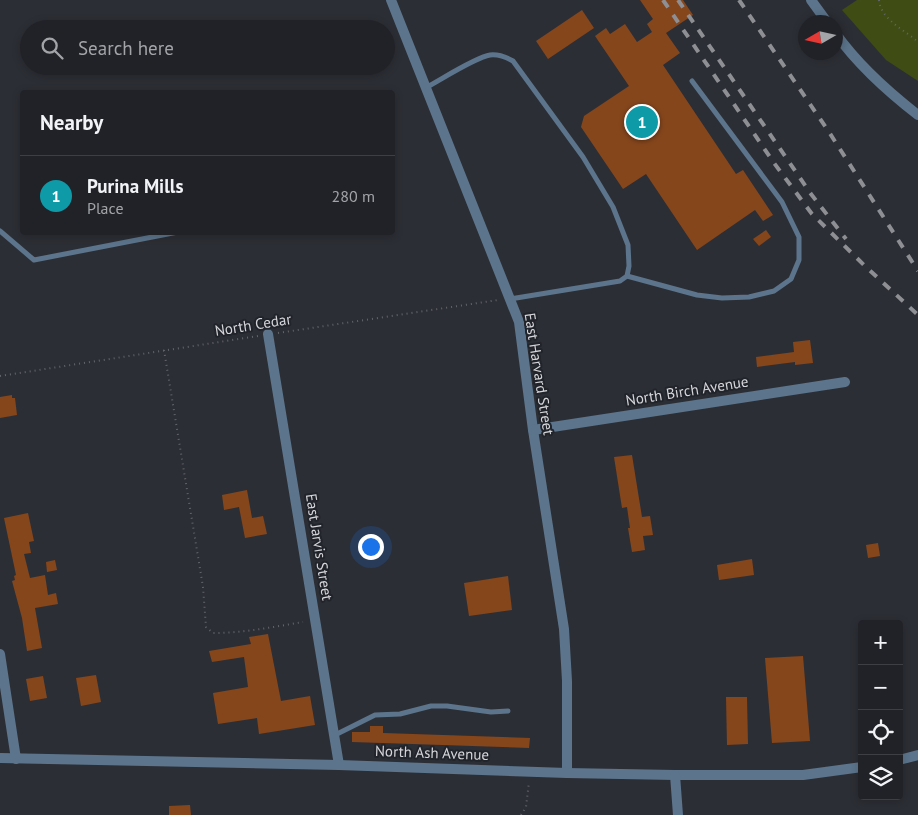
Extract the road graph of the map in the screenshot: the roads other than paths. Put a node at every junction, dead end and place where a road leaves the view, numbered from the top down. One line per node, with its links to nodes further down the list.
1 (391, 0): 6 (street, East Harvard Street)
2 (811, 0): 3 (street)
3 (822, 15)
4 (843, 43): 7 (street)
5 (692, 81): 10 (lane)
6 (427, 87): 10 (lane); 11 (street, East Harvard Street)
7 (918, 115)
8 (0, 231): 9 (lane)
9 (163, 235)
10 (627, 276): 11 (lane)
11 (510, 299): 14 (street, East Harvard Street)
12 (268, 334): 17 (street, East Jarvis Street)
13 (845, 382): 14 (street, North Birch Avenue)
14 (533, 430): 24 (street, East Harvard Street)
15 (0, 654): 20 (street)
16 (508, 711): 17 (lane)
17 (334, 735): 22 (street, East Jarvis Street)
18 (918, 756): 21 (street)
19 (0, 758): 20 (street, North Ash Avenue)
20 (16, 759): 22 (street, North Ash Avenue)
21 (903, 759)
22 (339, 765): 24 (street, North Ash Avenue)
23 (858, 768): 25 (street, North Ash Avenue)
24 (567, 774): 25 (street, North Ash Avenue)
25 (675, 775): 26 (street)
26 (678, 815)

